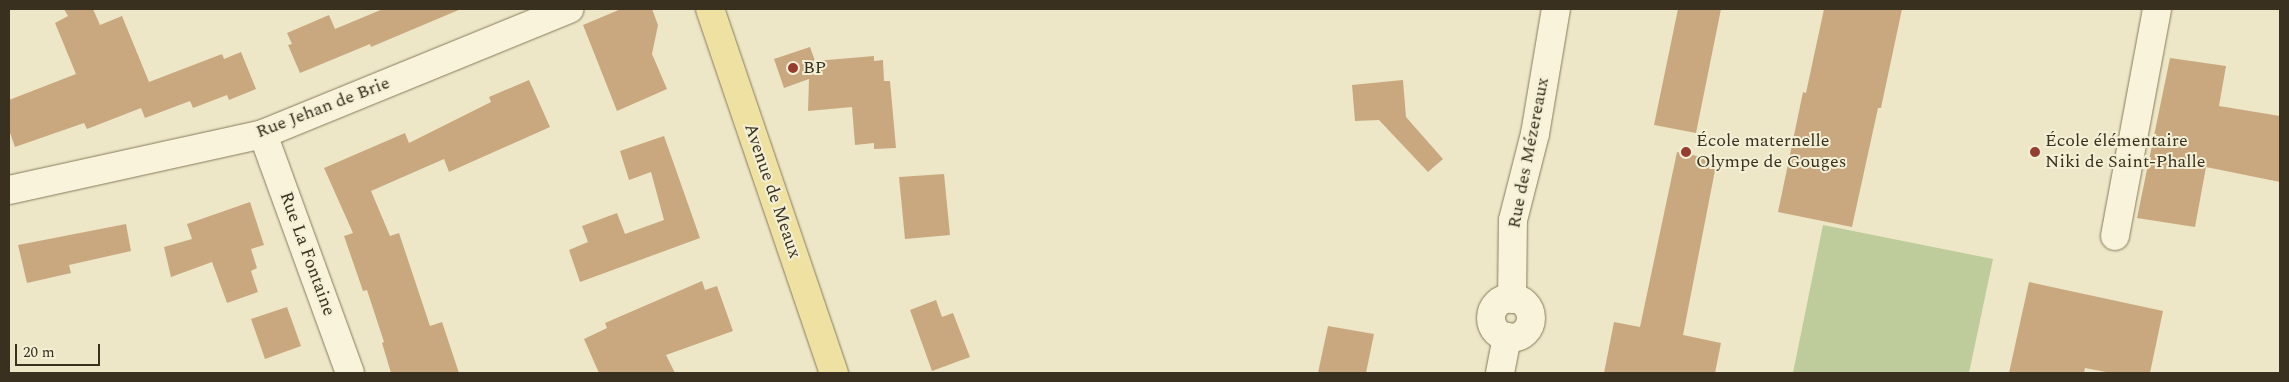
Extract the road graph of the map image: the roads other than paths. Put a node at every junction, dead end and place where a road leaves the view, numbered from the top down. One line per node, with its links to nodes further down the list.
1 (569, 9): 5 (street, Rue Jehan de Brie)
2 (710, 9): 9 (main road, Avenue de Meaux)
3 (1556, 9): 10 (street, Rue des Mézereaux)
4 (2157, 9): 7 (street)
5 (263, 134): 6 (street, Rue Jehan de Brie); 8 (street, Rue La Fontaine)
6 (9, 190)
7 (2115, 236)
8 (350, 373)
9 (834, 373)
10 (1500, 373)

